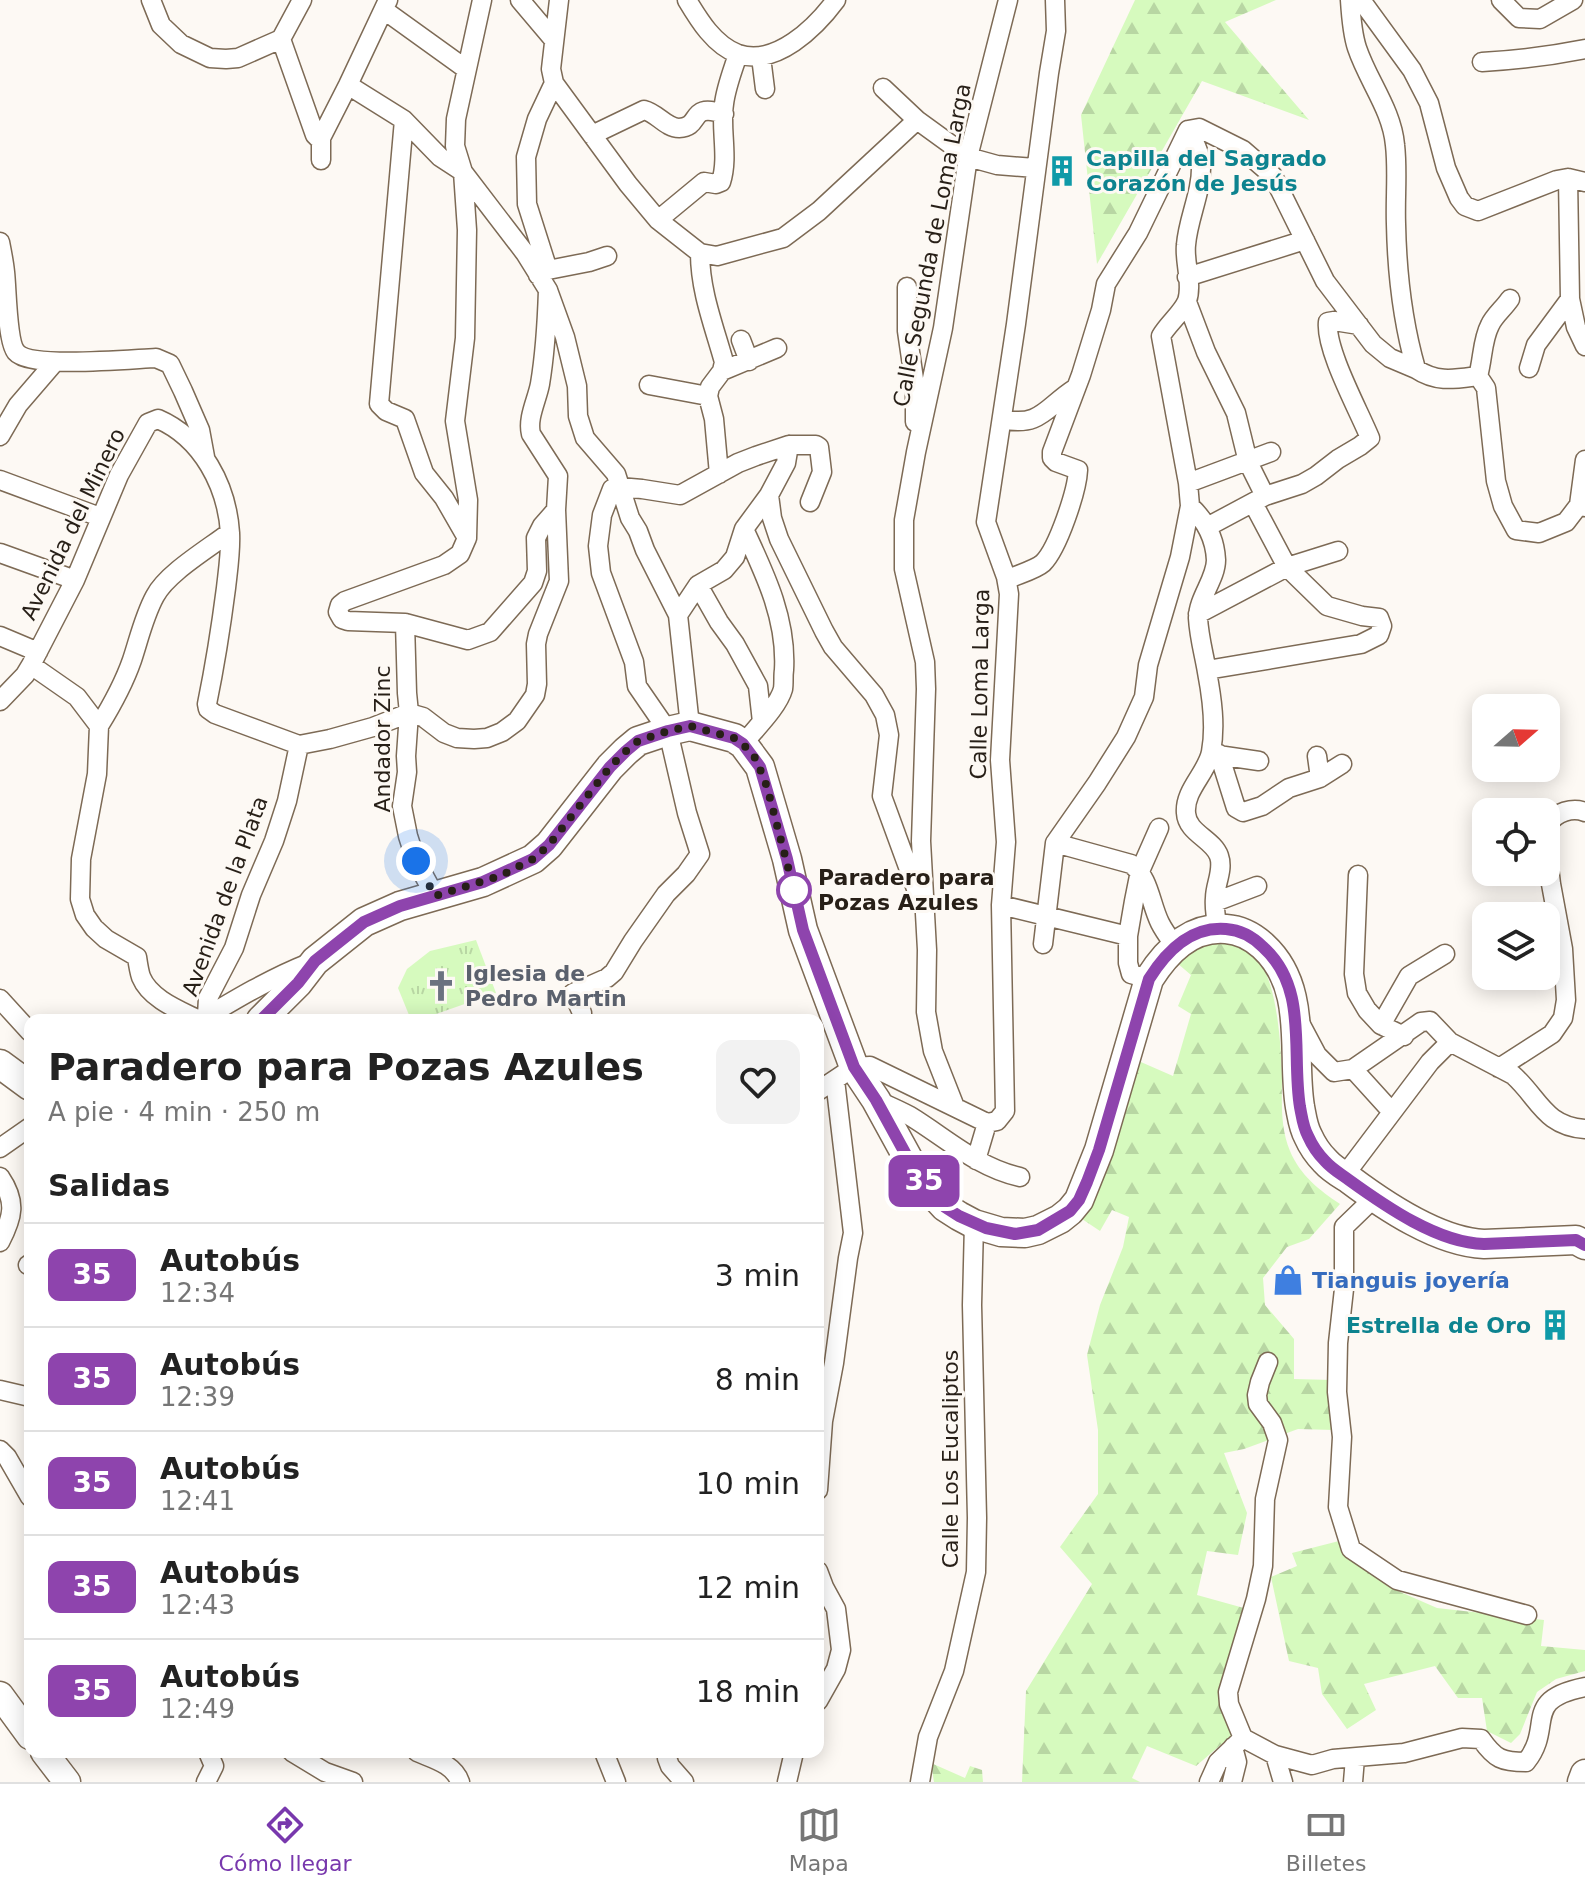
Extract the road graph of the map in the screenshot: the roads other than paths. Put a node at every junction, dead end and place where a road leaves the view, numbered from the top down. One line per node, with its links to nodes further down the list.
1 (151, 0): 15 (street)
2 (302, 0): 15 (street)
3 (482, 0): 21 (street)
4 (520, 0): 16 (street)
5 (559, 0): 16 (street)
6 (687, 0): 18 (street)
7 (836, 0): 19 (street)
8 (1008, 0): 32 (street, Calle Segunda de Loma Larga)
9 (1055, 0): 34 (street, Calle Loma Larga)
10 (1350, 0): 55 (street)
11 (1361, 0): 36 (street)
12 (1501, 0): 13 (street)
13 (1573, 0)
14 (386, 5): 21 (street); 23 (street)
15 (281, 39): 31 (street)
16 (553, 39): 22 (street)
17 (1585, 49): 20 (street)
18 (738, 54): 19 (street); 26 (street)
19 (761, 57): 25 (street)
20 (1482, 62)
21 (466, 69): 35 (street)
22 (554, 83): 30 (street); 43 (street)
23 (348, 85): 27 (street); 31 (street)
24 (883, 88): 28 (street)
25 (765, 89)
26 (724, 114): 30 (street); 37 (street)
27 (404, 120): 35 (street); 83 (street)
28 (917, 120): 32 (street); 40 (street)
29 (1188, 130): 38 (street); 42 (street); 59 (street)
30 (592, 135): 37 (street)
31 (321, 138): 33 (street)
32 (968, 157): 34 (street); 64 (street, Calle Segunda de Loma Larga)
33 (321, 160)
34 (1035, 168): 61 (street, Calle Loma Larga)
35 (463, 172): 43 (street); 83 (street)
36 (1577, 180): 46 (street)
37 (658, 220): 40 (street)
38 (1305, 240): 42 (street); 48 (street)
39 (0, 242): 53 (street)
40 (700, 253): 56 (street)
41 (607, 256): 43 (street)
42 (1187, 277): 47 (street)
43 (545, 278): 72 (street); 78 (street)
44 (907, 287): 64 (street, Calle Segunda de Loma Larga)
45 (1510, 299): 57 (street)
46 (1570, 299): 50 (street); 54 (street)
47 (1187, 302): 68 (street); 71 (street)
48 (1359, 325): 55 (street); 74 (street)
49 (741, 340): 52 (street)
50 (1585, 346)
51 (777, 348): 52 (street)
52 (749, 361): 56 (street)
53 (55, 362): 62 (street); 67 (street)
54 (1529, 368)
55 (1416, 369): 57 (street)
56 (722, 371): 60 (street)
57 (1478, 376): 77 (street)
58 (649, 385): 60 (street)
59 (1076, 388): 61 (street); 87 (street)
60 (708, 396): 69 (street)
61 (1002, 419): 87 (street, Calle Loma Larga)
62 (1, 436)
63 (789, 445): 69 (street); 73 (street); 75 (street)
64 (916, 452): 119 (street, Calle Segunda de Loma Larga)
65 (1271, 452): 68 (street)
66 (1585, 460): 77 (street)
67 (206, 461): 79 (street, Avenida del Minero); 82 (street, Avenida del Minero)
68 (1248, 462): 71 (street); 74 (street)
69 (719, 474): 72 (street)
70 (0, 480): 79 (street)
71 (1188, 483): 76 (street)
72 (619, 487): 91 (street); 100 (street)
73 (769, 495): 81 (street); 119 (street)
74 (1259, 499): 80 (street); 86 (street)
75 (810, 502)
76 (1190, 506): 80 (street); 111 (street)
77 (1582, 506)
78 (556, 510): 92 (street); 97 (street)
79 (100, 517): 88 (street, Avenida del Minero)
80 (1207, 527): 90 (street)
81 (744, 529): 89 (street); 98 (street)
82 (230, 532): 99 (street); 102 (street, Avenida del Minero)
83 (467, 538): 92 (street)
84 (1338, 551): 86 (street)
85 (0, 553): 88 (street)
86 (1287, 567): 90 (street); 95 (street)
87 (1006, 577): 117 (street, Calle Loma Larga)
88 (75, 580): 94 (street, Avenida del Minero)
89 (698, 585): 91 (street); 98 (street)
90 (1198, 614): 95 (street)
91 (678, 615): 100 (street)
92 (405, 623): 97 (street, Andador Zinc)
93 (0, 636): 94 (street)
94 (34, 659): 96 (street, Avenida del Minero); 99 (street)
95 (1207, 670): 103 (street)
96 (0, 701)
97 (409, 713): 102 (street); 116 (street, Andador Zinc)
98 (762, 722): 101 (street)
99 (99, 726): 128 (street)
100 (679, 728): 101 (main road); 116 (main road); 132 (street)
101 (743, 744): 141 (main road)
102 (299, 745): 129 (street, Avenida de la Plata)
103 (1215, 754): 105 (street); 107 (street); 118 (street)
104 (1317, 756): 107 (street)
105 (1252, 761)
106 (1342, 764): 107 (street)
107 (1320, 778)
108 (1585, 812): 109 (street)
109 (1560, 814)
110 (1159, 828): 112 (street)
111 (1055, 843): 112 (street); 120 (street)
112 (1140, 871): 121 (street); 123 (street)
113 (1358, 875): 135 (street)
114 (1257, 886): 118 (street)
115 (1551, 886): 139 (street)
116 (435, 896): 125 (main road)
117 (1001, 905): 120 (street); 147 (street, Calle Loma Larga)
118 (1216, 915): 123 (main road); 133 (main road)
119 (926, 917): 145 (street, Calle Segunda de Loma Larga)
120 (1046, 917): 121 (street); 122 (street)
121 (1128, 936): 126 (street)
122 (1043, 944)
123 (1175, 946): 126 (main road)
124 (1445, 954): 135 (street)
125 (315, 961): 130 (street, Avenida de la Plata); 131 (main road)
126 (1140, 976): 156 (main road)
127 (0, 999): 134 (street)
128 (191, 1014)
129 (203, 1014)
130 (210, 1014)
131 (267, 1014)
132 (582, 1014)
133 (1296, 1018): 140 (street); 152 (main road)
134 (24, 1025)
135 (1381, 1025): 136 (street)
136 (1404, 1036): 137 (street); 140 (street)
137 (1450, 1042): 139 (street); 146 (street)
138 (0, 1064): 142 (main road)
139 (1499, 1068): 148 (street)
140 (1353, 1069): 146 (street)
141 (844, 1073): 143 (street); 144 (main road); 145 (street); 162 (street)
142 (24, 1082)
143 (824, 1087)
144 (876, 1100): 151 (street); 156 (main road)
145 (955, 1107): 147 (street)
146 (1392, 1112): 152 (street)
147 (987, 1123): 151 (street)
148 (1585, 1129)
149 (24, 1131): 150 (street)
150 (0, 1148)
151 (976, 1160): 154 (street)
152 (1344, 1176): 155 (main road)
153 (0, 1177): 157 (street)
154 (1020, 1177)
155 (1374, 1198): 158 (main road); 166 (street)
156 (974, 1224): 189 (street, Calle Los Eucaliptos)
157 (0, 1242)
158 (1585, 1245)
159 (1268, 1362): 171 (street)
160 (0, 1390): 161 (street)
161 (24, 1396)
162 (824, 1416)
163 (0, 1450): 164 (street)
164 (24, 1487)
165 (824, 1587): 168 (street)
166 (1527, 1615)
167 (1585, 1687): 180 (street)
168 (824, 1690)
169 (0, 1695): 170 (main road)
170 (24, 1728)
171 (1238, 1742): 172 (street); 190 (street); 191 (street)
172 (1275, 1755): 180 (street); 192 (street)
173 (49, 1758): 183 (main road)
174 (211, 1758): 184 (street)
175 (302, 1758): 185 (street)
176 (431, 1758): 186 (street)
177 (606, 1758): 187 (street)
178 (667, 1758): 182 (street)
179 (793, 1758): 188 (street)
180 (1355, 1758): 193 (street)
181 (1585, 1774): 194 (main road)
182 (682, 1781)
183 (67, 1782)
184 (206, 1782)
185 (353, 1782)
186 (460, 1782)
187 (616, 1782)
188 (787, 1782)
189 (920, 1782)
190 (1209, 1782)
191 (1232, 1782)
192 (1283, 1782)
193 (1353, 1782)
194 (1582, 1782)

